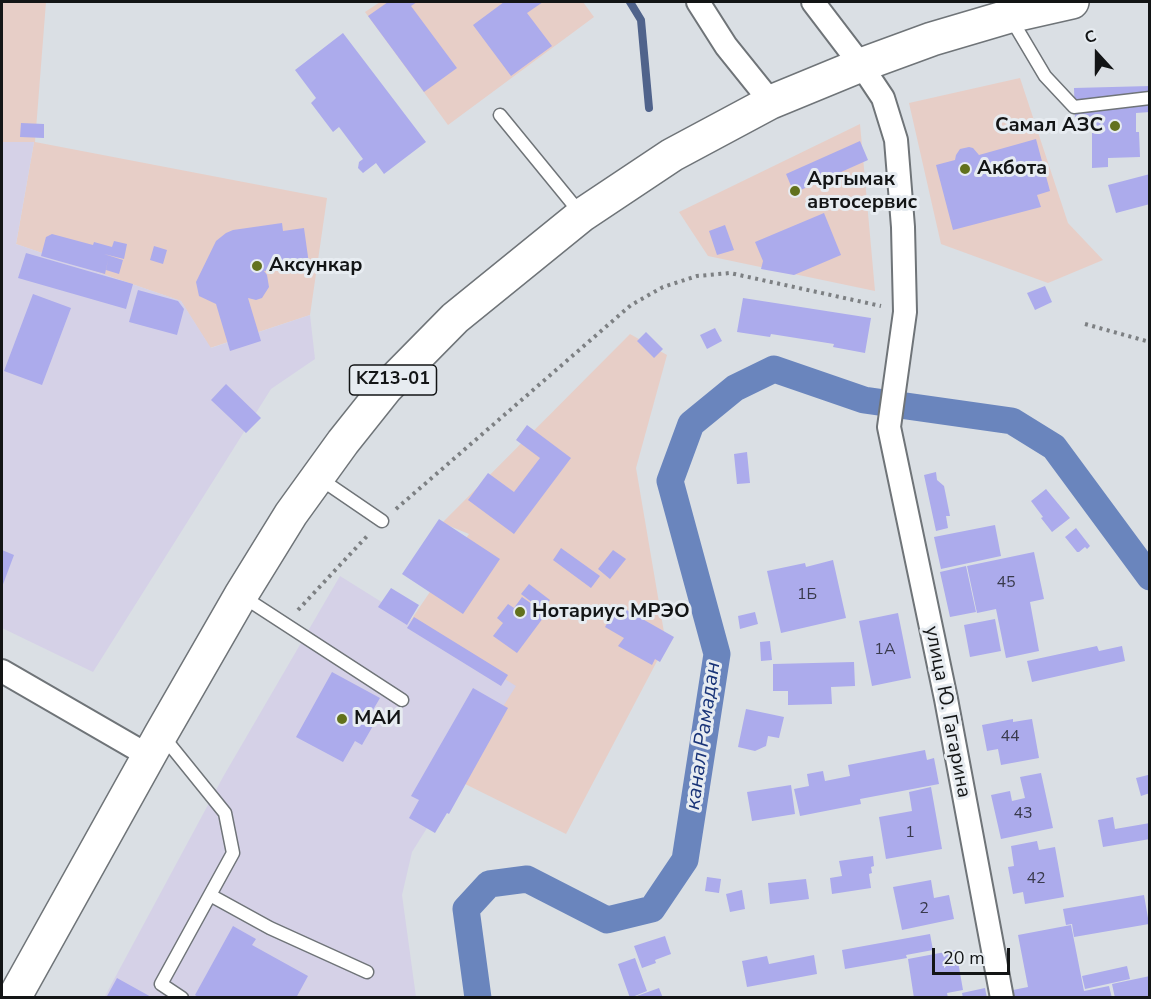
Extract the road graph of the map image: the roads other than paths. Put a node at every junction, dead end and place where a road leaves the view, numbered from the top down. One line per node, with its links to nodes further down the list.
1 (698, 2): 7 (street)
2 (813, 2): 5 (street)
3 (1072, 2): 4 (highway, KZ13-01)
4 (1008, 9): 5 (highway, KZ13-01); 6 (lane)
5 (861, 65): 7 (highway, KZ13-01); 20 (street, улица Ю. Гагарина)
6 (1149, 98)
7 (771, 102): 9 (highway, KZ13-01)
8 (500, 115): 9 (lane)
9 (582, 214): 10 (highway, KZ13-01)
10 (318, 477): 11 (lane); 12 (highway, KZ13-01)
11 (382, 521)
12 (241, 595): 14 (lane); 15 (highway, KZ13-01)
13 (2, 671): 15 (street)
14 (402, 700)
15 (155, 745): 16 (lane); 18 (highway, KZ13-01)
16 (210, 895): 17 (lane); 19 (lane)
17 (367, 972)
18 (14, 998)
19 (182, 998)
20 (1002, 998)

